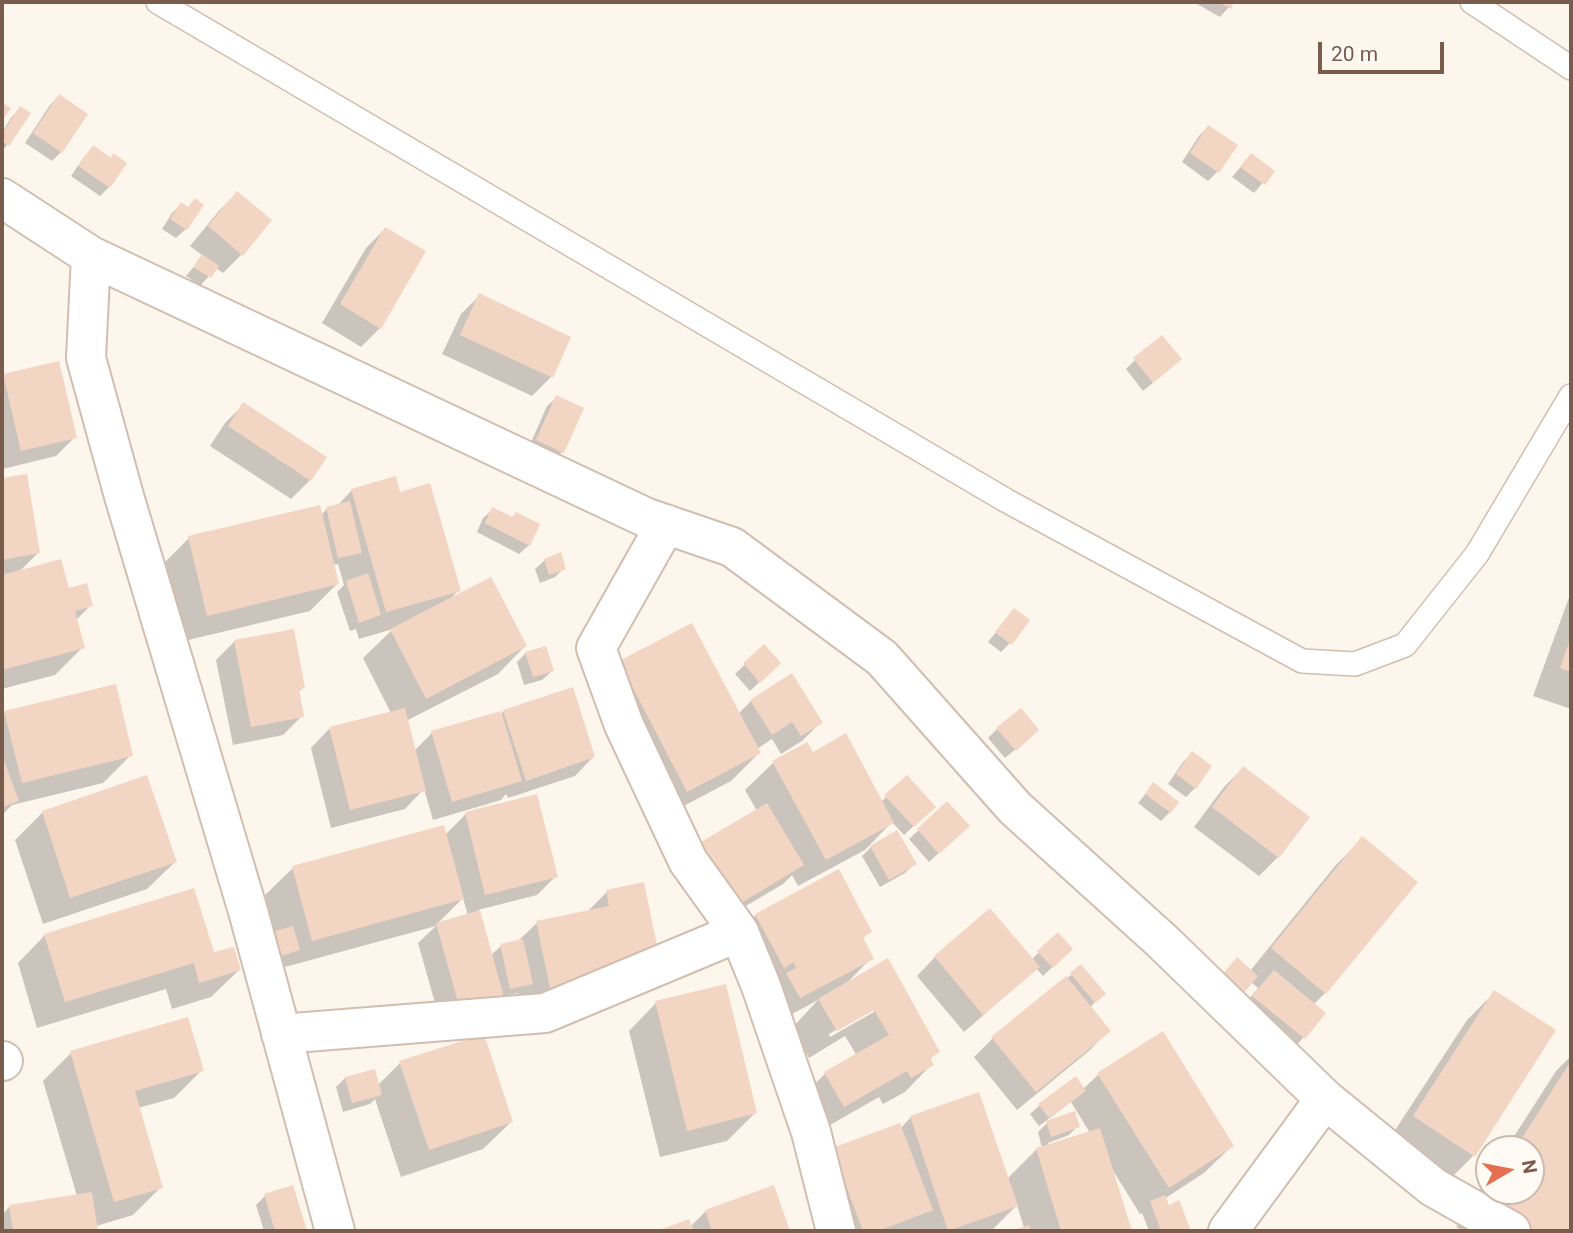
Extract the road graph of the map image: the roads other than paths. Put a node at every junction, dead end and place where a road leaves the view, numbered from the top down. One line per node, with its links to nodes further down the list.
1 (158, 2): 6 (lane)
2 (1472, 2): 3 (lane)
3 (1571, 68)
4 (2, 198): 5 (street)
5 (91, 256): 7 (street); 9 (street)
6 (1571, 396)
7 (666, 524): 8 (street); 10 (street)
8 (740, 932): 9 (street); 12 (street)
9 (281, 1034): 11 (street)
10 (1325, 1099): 13 (street); 14 (street)
11 (335, 1231)
12 (836, 1231)
13 (1228, 1231)
14 (1511, 1231)

